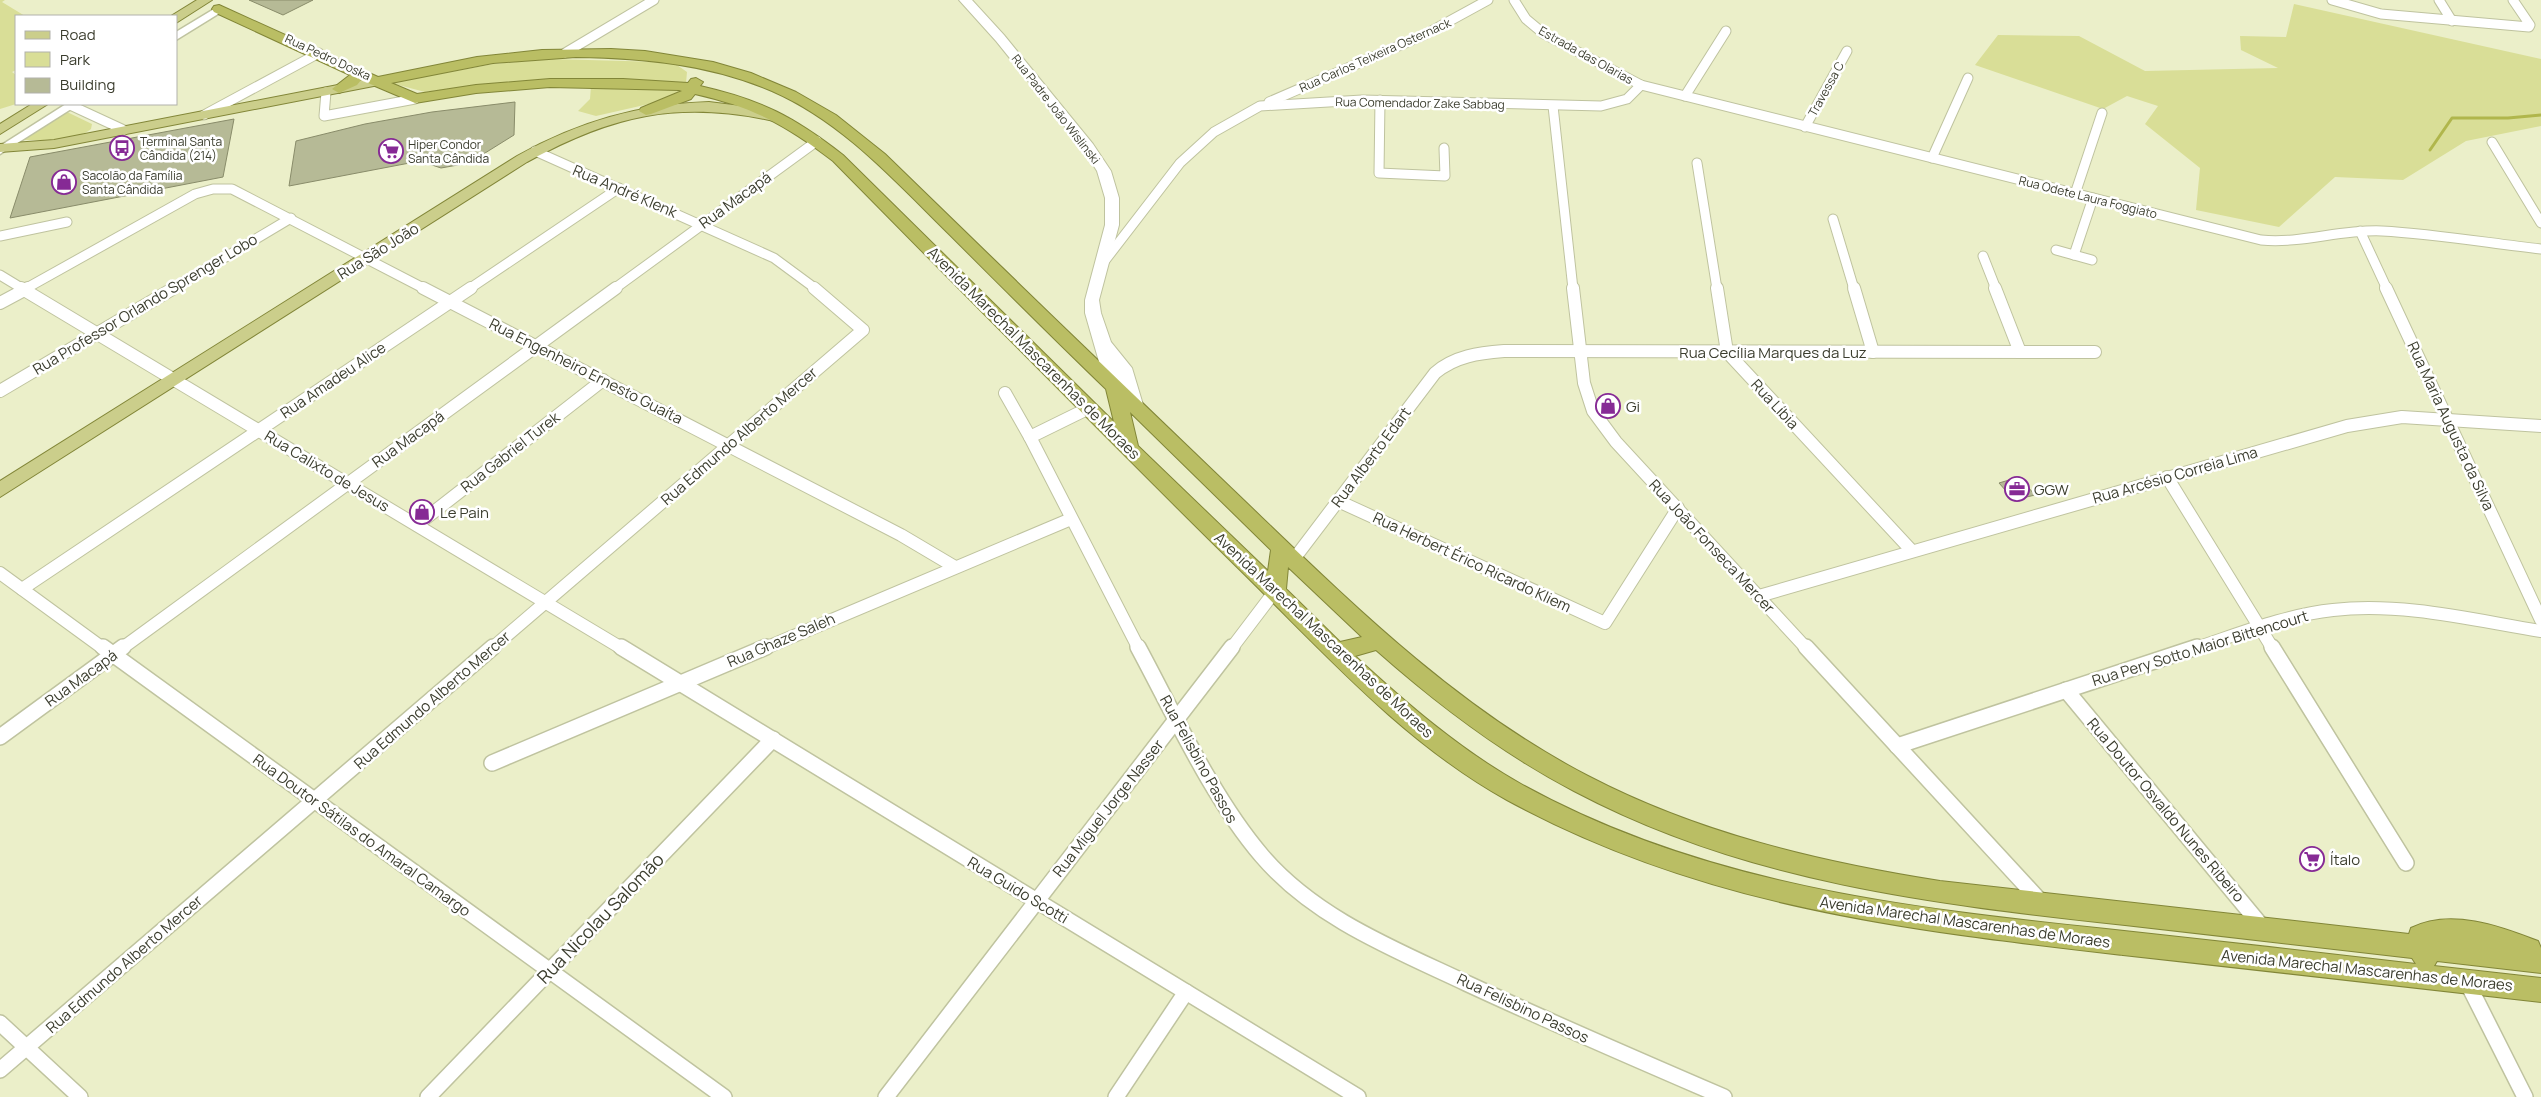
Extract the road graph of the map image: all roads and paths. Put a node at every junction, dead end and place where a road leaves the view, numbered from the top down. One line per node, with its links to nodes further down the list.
1 (654, 0): 19 (street)
2 (965, 0): 66 (main road, Rua Padre João Wislinski)
3 (1488, 0): 34 (street, Rua Carlos Teixeira Osternack)
4 (1514, 0): 25 (street, Estrada das Olarias)
5 (2332, 0): 11 (street)
6 (2362, 0): 11 (street)
7 (2439, 0): 14 (street)
8 (2513, 0): 14 (street)
9 (236, 1): 10 (highway); 12 (highway)
10 (214, 3): 12 (highway, Rua Pedro Doska); 13 (main road); 16 (street)
11 (2369, 12): 14 (street)
12 (240, 17): 18 (highway, Rua Pedro Doska)
13 (178, 18)
14 (2452, 21)
15 (1726, 31): 28 (street)
16 (178, 35)
17 (1847, 51): 40 (street, Travessa C)
18 (319, 53): 21 (highway, Rua Pedro Doska); 38 (street)
19 (565, 54): 20 (highway, Avenida Marechal Mascarenhas de Moraes); 22 (highway, Avenida Marechal Mascarenhas de Moraes)
20 (686, 62): 26 (highway); 71 (highway, Avenida Marechal Mascarenhas de Moraes)
21 (360, 72): 22 (highway); 24 (highway, Rua Pedro Doska); 27 (highway)
22 (416, 74): 24 (highway, Avenida Marechal Mascarenhas de Moraes)
23 (1968, 78): 48 (street)
24 (379, 81): 27 (main road, Avenida Marechal Mascarenhas de Moraes); 29 (highway, Rua Pedro Doska)
25 (1641, 85): 28 (street, Rua Odete Laura Foggiato); 35 (street, Rua Comendador Zake Sabbag)
26 (694, 88): 29 (highway, Avenida Marechal Mascarenhas de Moraes); 36 (highway); 39 (highway, Avenida Marechal Mascarenhas de Moraes)
27 (333, 91): 29 (street, Avenida Marechal Mascarenhas de Moraes); 38 (main road, Avenida Marechal Mascarenhas de Moraes)
28 (1685, 96): 40 (street, Rua Odete Laura Foggiato)
29 (415, 99)
30 (1380, 100): 34 (street, Rua Comendador Zake Sabbag); 35 (street, Rua Comendador Zake Sabbag); 46 (street)
31 (39, 105): 41 (main road)
32 (69, 105): 45 (street)
33 (73, 105): 42 (street)
34 (1260, 106): 66 (street, Rua Comendador Zake Sabbag)
35 (1553, 106): 77 (street, Rua João Fonseca Mercer)
36 (646, 111): 39 (main road, Rua São João); 47 (main road, Rua São João)
37 (2102, 113): 51 (street)
38 (204, 115): 42 (main road, Avenida Marechal Mascarenhas de Moraes)
39 (787, 121): 43 (highway, Avenida Marechal Mascarenhas de Moraes)
40 (1806, 126): 48 (street, Rua Odete Laura Foggiato)
41 (0, 130)
42 (124, 130): 45 (main road, Avenida Marechal Mascarenhas de Moraes)
43 (817, 141): 57 (street, Rua Macapá); 72 (highway, Avenida Marechal Mascarenhas de Moraes)
44 (2492, 142): 56 (street)
45 (2, 148)
46 (1444, 148)
47 (535, 152): 50 (street, Rua André Klenk); 64 (main road, Rua São João)
48 (1932, 158): 51 (street, Rua Odete Laura Foggiato)
49 (1697, 163): 78 (street)
50 (619, 188): 57 (street, Rua André Klenk); 69 (street, Rua Amadeu Alice)
51 (2075, 194): 52 (street, Rua Odete Laura Foggiato)
52 (2093, 198): 58 (street, Rua Odete Laura Foggiato); 62 (street)
53 (291, 218): 64 (street, Rua Engenheiro Ernesto Guaíta); 68 (street, Rua Engenheiro Ernesto Guaíta); 74 (street, Rua Professor Orlando Sprenger Lobo)
54 (1833, 219): 79 (street)
55 (67, 222): 59 (street)
56 (2541, 223)
57 (702, 224): 73 (street, Rua André Klenk); 76 (street, Rua Macapá)
58 (2360, 231): 60 (street, Rua Odete Laura Foggiato); 90 (street, Rua Maria Augusta da Silva)
59 (0, 236)
60 (2541, 249)
61 (2056, 250): 62 (street)
62 (2074, 255): 65 (street)
63 (1983, 256): 80 (street)
64 (367, 257): 69 (street, Rua Engenheiro Ernesto Guaíta); 83 (main road, Rua São João)
65 (2092, 260)
66 (1103, 263): 75 (main road, Rua Comendador Zake Sabbag)
67 (0, 275): 68 (street, Rua Calixto de Jesus)
68 (24, 289): 70 (street); 74 (street, Rua Calixto de Jesus)
69 (451, 301): 76 (street, Rua Engenheiro Ernesto Guaíta); 92 (street, Rua Amadeu Alice)
70 (0, 303)
71 (1041, 316): 72 (highway); 85 (highway, Avenida Marechal Mascarenhas de Moraes)
72 (999, 319): 88 (highway, Avenida Marechal Mascarenhas de Moraes)
73 (863, 330): 94 (street, Rua Edmundo Alberto Mercer)
74 (97, 333): 83 (street, Rua Calixto de Jesus); 86 (street, Rua Professor Orlando Sprenger Lobo)
75 (1103, 342): 85 (main road, Rua Comendador Zake Sabbag); 89 (main road, Rua Comendador Zake Sabbag)
76 (536, 345): 84 (street, Rua Engenheiro Ernesto Guaíta); 97 (street, Rua Macapá)
77 (1580, 352): 78 (street, Rua Cecília Marques da Luz); 82 (street, Rua Cecília Marques da Luz); 100 (street, Rua João Fonseca Mercer)
78 (1727, 352): 79 (street, Rua Cecília Marques da Luz); 103 (street, Rua Líbia)
79 (1872, 352): 80 (street, Rua Cecília Marques da Luz)
80 (2020, 352): 81 (street, Rua Cecília Marques da Luz)
81 (2095, 352)
82 (1453, 360): 99 (street, Rua Alberto Edart)
83 (175, 380): 92 (street, Rua Calixto de Jesus); 98 (main road, Rua São João)
84 (603, 380): 94 (street, Rua Engenheiro Ernesto Guaíta); 102 (street, Rua Gabriel Turek)
85 (1114, 386): 89 (highway, Avenida Marechal Mascarenhas de Moraes); 95 (highway)
86 (0, 391)
87 (1004, 393): 93 (street, Rua Felisbino Passos)
88 (1089, 408): 93 (street); 95 (highway, Avenida Marechal Mascarenhas de Moraes)
89 (1136, 408): 104 (highway, Avenida Marechal Mascarenhas de Moraes)
90 (2447, 418): 91 (street, Rua Arcésio Correia Lima); 96 (street, Rua Arcésio Correia Lima); 111 (street, Rua Maria Augusta da Silva)
91 (2541, 426)
92 (259, 430): 97 (street, Rua Calixto de Jesus); 107 (street, Rua Amadeu Alice)
93 (1030, 437): 101 (street, Rua Felisbino Passos)
94 (729, 445): 105 (street, Rua Engenheiro Ernesto Guaíta); 110 (street, Rua Edmundo Alberto Mercer)
95 (1129, 448): 108 (highway, Avenida Marechal Mascarenhas de Moraes)
96 (2167, 477): 103 (street, Rua Arcésio Correia Lima); 112 (street)
97 (348, 483): 102 (street, Rua Calixto de Jesus); 116 (street, Rua Macapá)
98 (0, 490)
99 (1338, 501): 100 (street, Rua Herbert Érico Ricardo Kliem); 104 (street, Rua Alberto Edart)
100 (1678, 508): 109 (street, Rua João Fonseca Mercer)
101 (1072, 519): 105 (street, Rua Ghaze Saleh); 119 (street, Rua Felisbino Passos)
102 (417, 525): 110 (street, Rua Calixto de Jesus)
103 (1912, 551): 109 (street, Rua Arcésio Correia Lima)
104 (1287, 553): 108 (highway); 114 (highway, Avenida Marechal Mascarenhas de Moraes)
105 (955, 567): 117 (street, Rua Ghaze Saleh)
106 (0, 574): 107 (street, Rua Doutor Sátilas do Amaral Camargo)
107 (22, 589): 116 (street, Rua Doutor Sátilas do Amaral Camargo)
108 (1275, 591): 115 (highway, Avenida Marechal Mascarenhas de Moraes); 119 (street, Rua Miguel Jorge Nasser)
109 (1759, 596): 122 (street, Rua João Fonseca Mercer)
110 (546, 602): 117 (street, Rua Calixto de Jesus); 124 (street, Rua Edmundo Alberto Mercer)
111 (2541, 620)
112 (2259, 627): 113 (street, Rua Pery Sotto Maior Bittencourt); 118 (street, Rua Pery Sotto Maior Bittencourt); 125 (street)
113 (2541, 631)
114 (1376, 638): 115 (highway); 127 (highway, Avenida Marechal Mascarenhas de Moraes)
115 (1337, 651): 133 (highway, Avenida Marechal Mascarenhas de Moraes)
116 (113, 655): 120 (street, Rua Macapá); 124 (street, Rua Doutor Sátilas do Amaral Camargo)
117 (679, 682): 121 (street, Rua Guido Scotti); 123 (street, Rua Ghaze Saleh)
118 (2066, 690): 122 (street, Rua Pery Sotto Maior Bittencourt); 128 (street, Rua Doutor Osvaldo Nunes Ribeiro)
119 (1176, 718): 126 (street, Rua Miguel Jorge Nasser); 145 (street, Rua Felisbino Passos)
120 (0, 737)
121 (773, 739): 126 (street, Rua Guido Scotti); 132 (street, Rua Nicolau Salomão)
122 (1897, 746): 127 (street, Rua João Fonseca Mercer)
123 (492, 763)
124 (314, 801): 132 (street, Rua Doutor Sátilas do Amaral Camargo); 137 (street, Rua Edmundo Alberto Mercer)
125 (2406, 863)
126 (1036, 901): 135 (street, Rua Guido Scotti); 142 (street, Rua Miguel Jorge Nasser)
127 (2043, 904): 128 (highway, Avenida Marechal Mascarenhas de Moraes)
128 (2265, 930): 129 (highway, Avenida Marechal Mascarenhas de Moraes)
129 (2419, 947): 130 (highway); 131 (highway, Avenida Marechal Mascarenhas de Moraes); 133 (highway)
130 (2541, 952)
131 (2541, 961)
132 (550, 971): 140 (street, Rua Nicolau Salomão); 141 (street, Rua Doutor Sátilas do Amaral Camargo)
133 (2467, 982): 134 (highway, Avenida Marechal Mascarenhas de Moraes); 146 (street)
134 (2541, 990)
135 (1186, 992): 143 (street); 144 (street, Rua Guido Scotti)
136 (0, 1022): 137 (street)
137 (26, 1047): 138 (street, Rua Edmundo Alberto Mercer); 139 (street)
138 (0, 1070)
139 (80, 1097)
140 (428, 1097)
141 (724, 1097)
142 (886, 1097)
143 (1116, 1097)
144 (1358, 1097)
145 (1724, 1097)
146 (2525, 1097)

